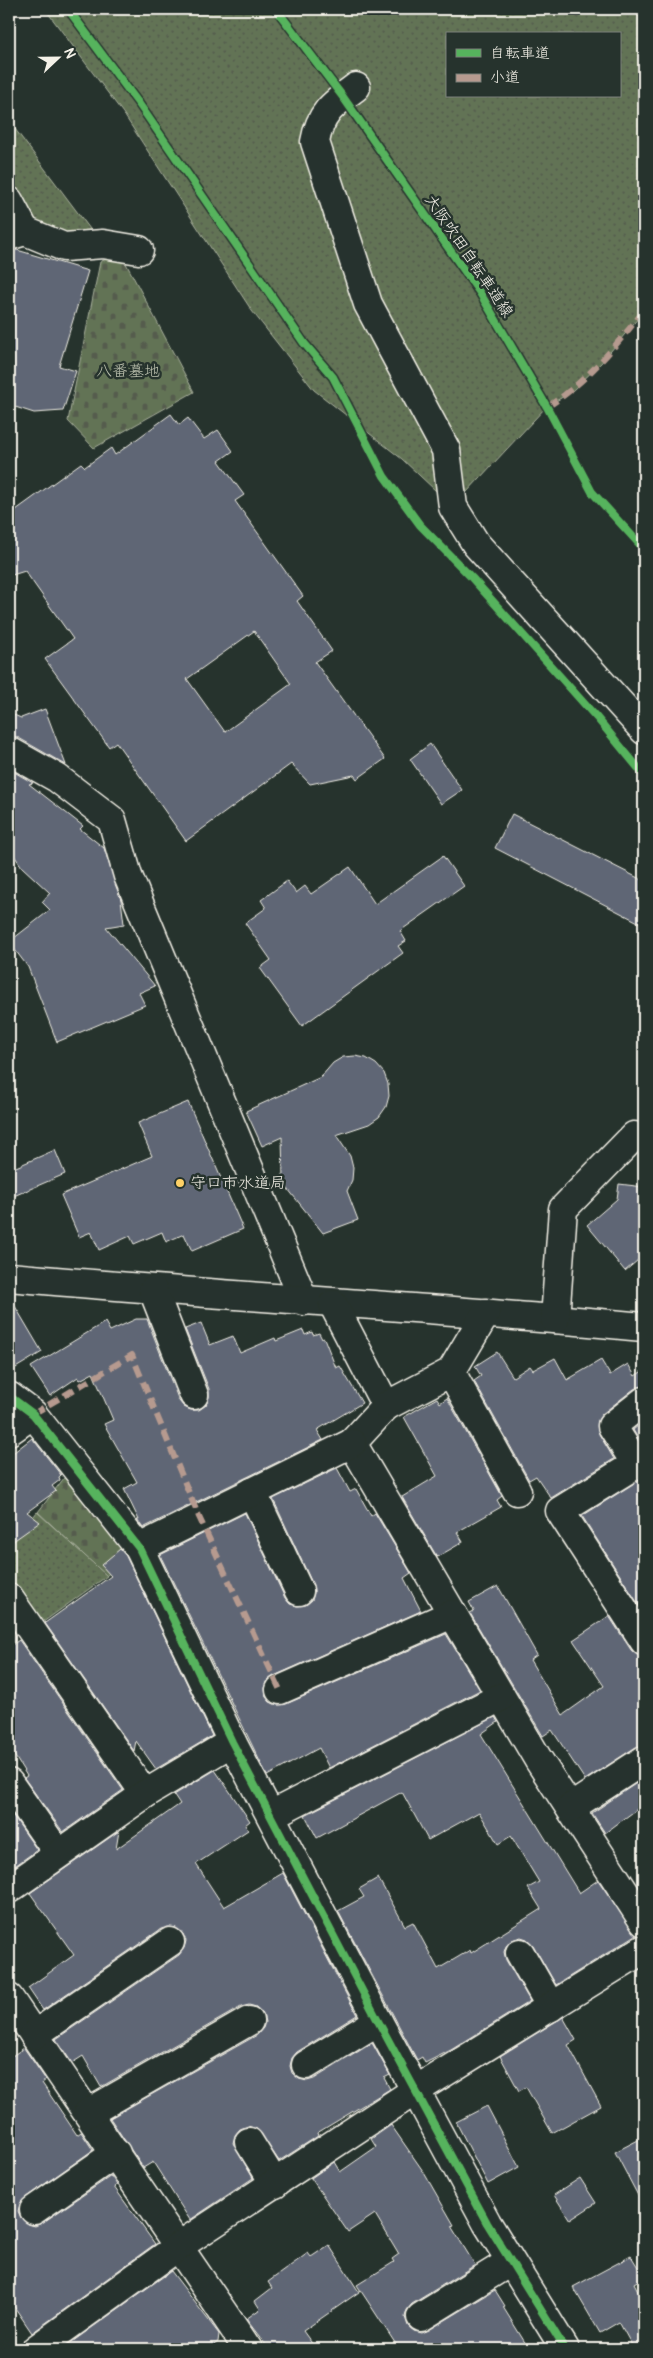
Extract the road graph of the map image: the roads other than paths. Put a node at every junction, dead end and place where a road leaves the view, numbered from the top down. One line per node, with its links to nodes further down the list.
1 (356, 87): 5 (street)
2 (9, 200): 3 (street)
3 (17, 233): 4 (street)
4 (140, 250)
5 (644, 730)
6 (9, 751): 10 (street)
7 (634, 1136): 13 (street)
8 (9, 1277): 9 (street)
9 (153, 1290): 10 (street); 16 (street)
10 (304, 1301): 11 (street)
11 (334, 1304): 12 (street); 19 (street)
12 (486, 1313): 13 (street); 15 (street)
13 (555, 1318): 14 (street)
14 (644, 1327)
15 (451, 1372): 19 (street); 24 (street)
16 (194, 1395)
17 (9, 1396): 20 (street)
18 (644, 1401): 23 (street)
19 (386, 1406): 22 (street)
20 (33, 1414): 21 (street); 26 (street)
21 (9, 1431)
22 (352, 1444): 25 (street); 29 (street)
23 (640, 1470): 30 (street)
24 (517, 1491)
25 (252, 1492): 26 (street); 27 (street)
26 (139, 1548): 33 (street)
27 (299, 1591)
28 (9, 1598): 36 (street)
29 (452, 1614): 31 (street); 32 (street)
30 (644, 1641)
31 (280, 1690)
32 (501, 1697): 37 (street); 38 (street)
33 (232, 1742): 36 (street); 38 (street)
34 (644, 1760): 37 (street)
35 (9, 1783): 39 (street)
36 (145, 1794): 39 (street)
37 (570, 1808): 41 (street)
38 (271, 1815): 48 (street)
39 (58, 1854): 40 (street)
40 (9, 1889)
41 (644, 1922)
42 (170, 1942): 49 (street)
43 (644, 1949): 46 (street)
44 (520, 1952): 46 (street)
45 (9, 1998): 49 (street)
46 (551, 2007): 51 (street)
47 (249, 2021): 52 (street)
48 (378, 2021): 50 (street); 51 (street)
49 (34, 2035): 52 (street)
50 (306, 2065)
51 (416, 2090): 55 (street); 58 (street)
52 (88, 2113): 54 (street)
53 (248, 2142): 55 (street)
54 (116, 2154): 56 (street); 57 (street)
55 (275, 2184): 57 (street)
56 (34, 2210)
57 (180, 2246): 60 (street); 61 (street)
58 (510, 2262): 59 (street); 62 (street)
59 (421, 2317)
60 (237, 2345)
61 (36, 2349)
62 (565, 2349)

